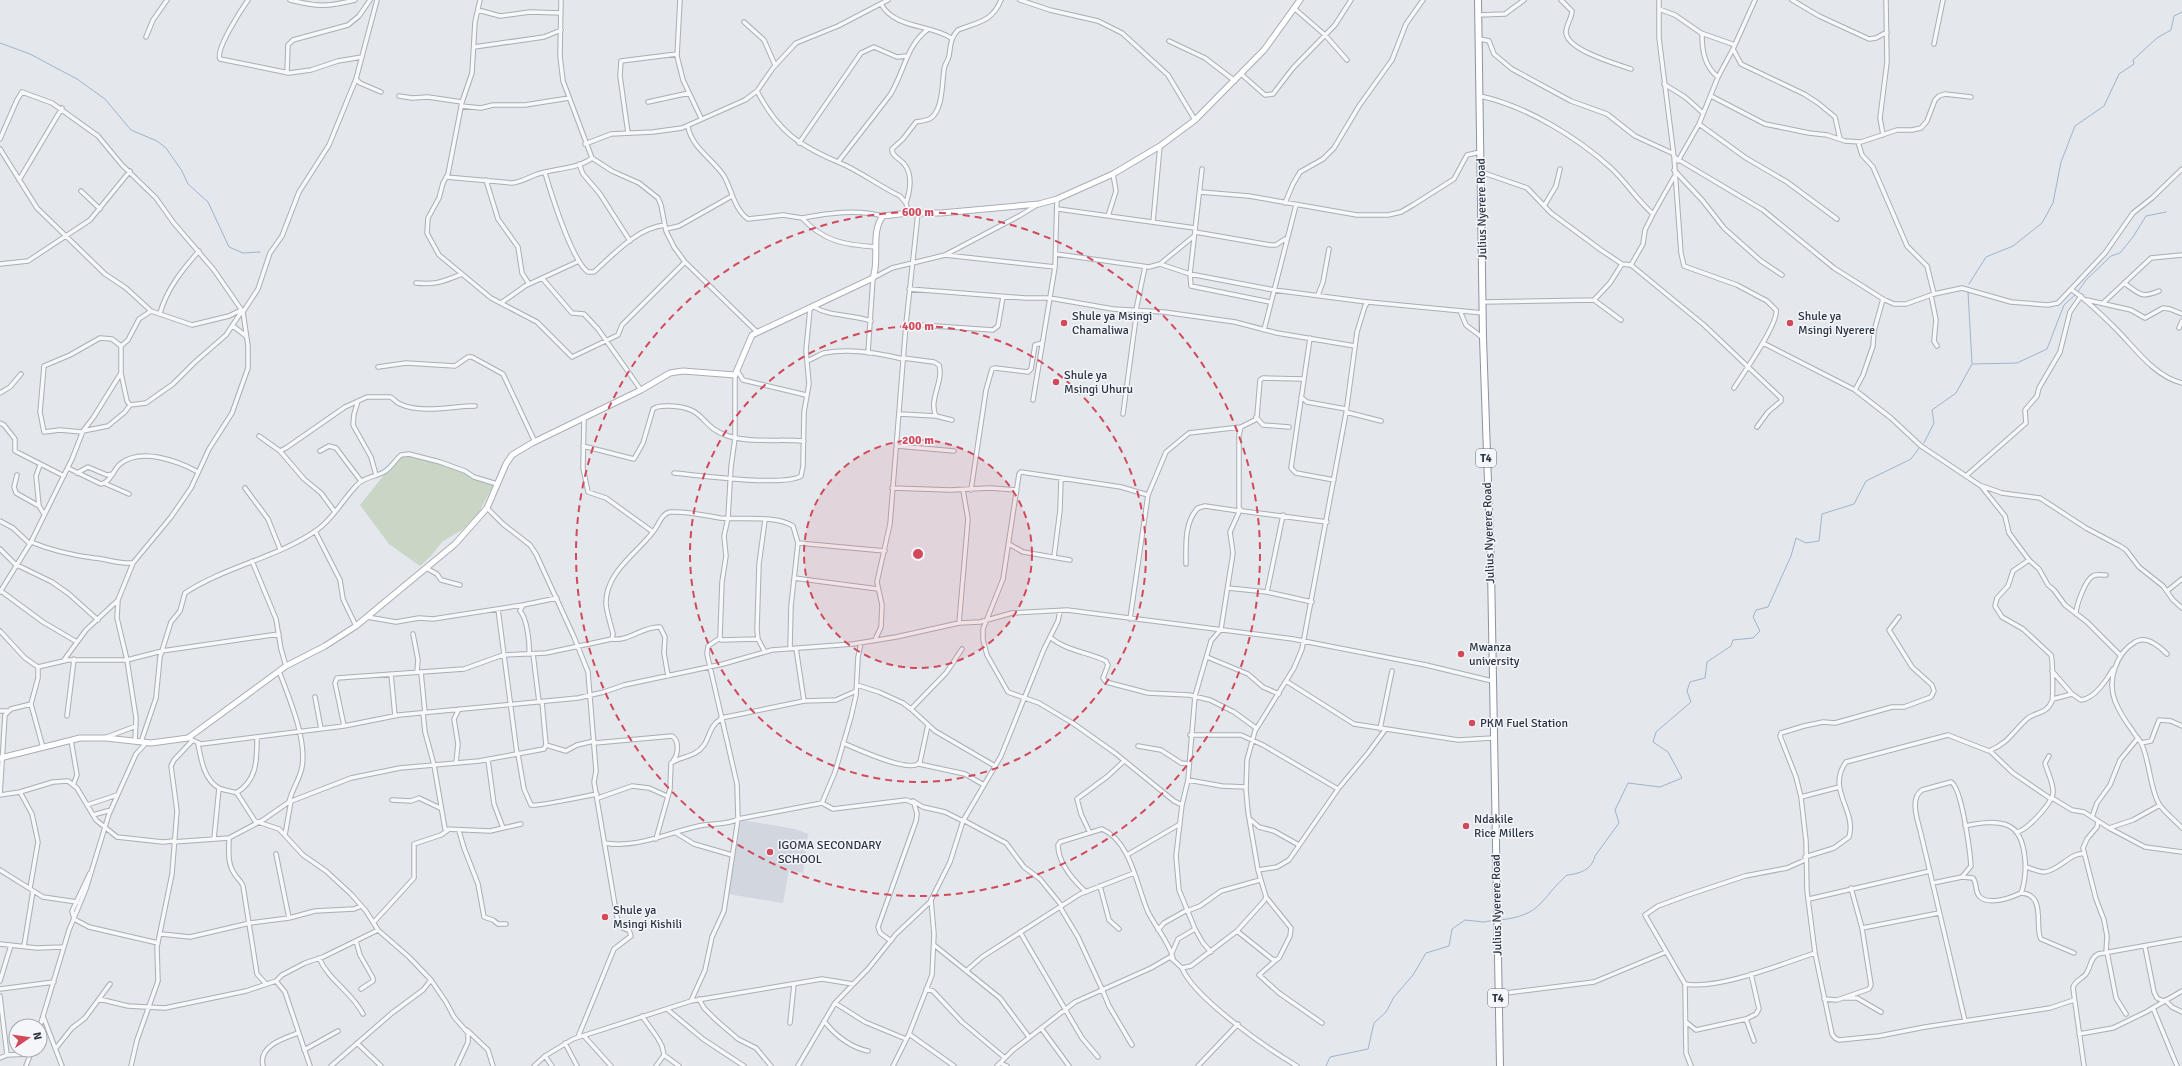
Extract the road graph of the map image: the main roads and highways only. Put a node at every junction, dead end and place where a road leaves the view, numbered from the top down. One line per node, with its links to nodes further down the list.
1 (1300, 0): 3 (main road)
2 (1478, 0): 4 (highway, Julius Nyerere Road / T4)
3 (1, 758)
4 (1500, 1066)

